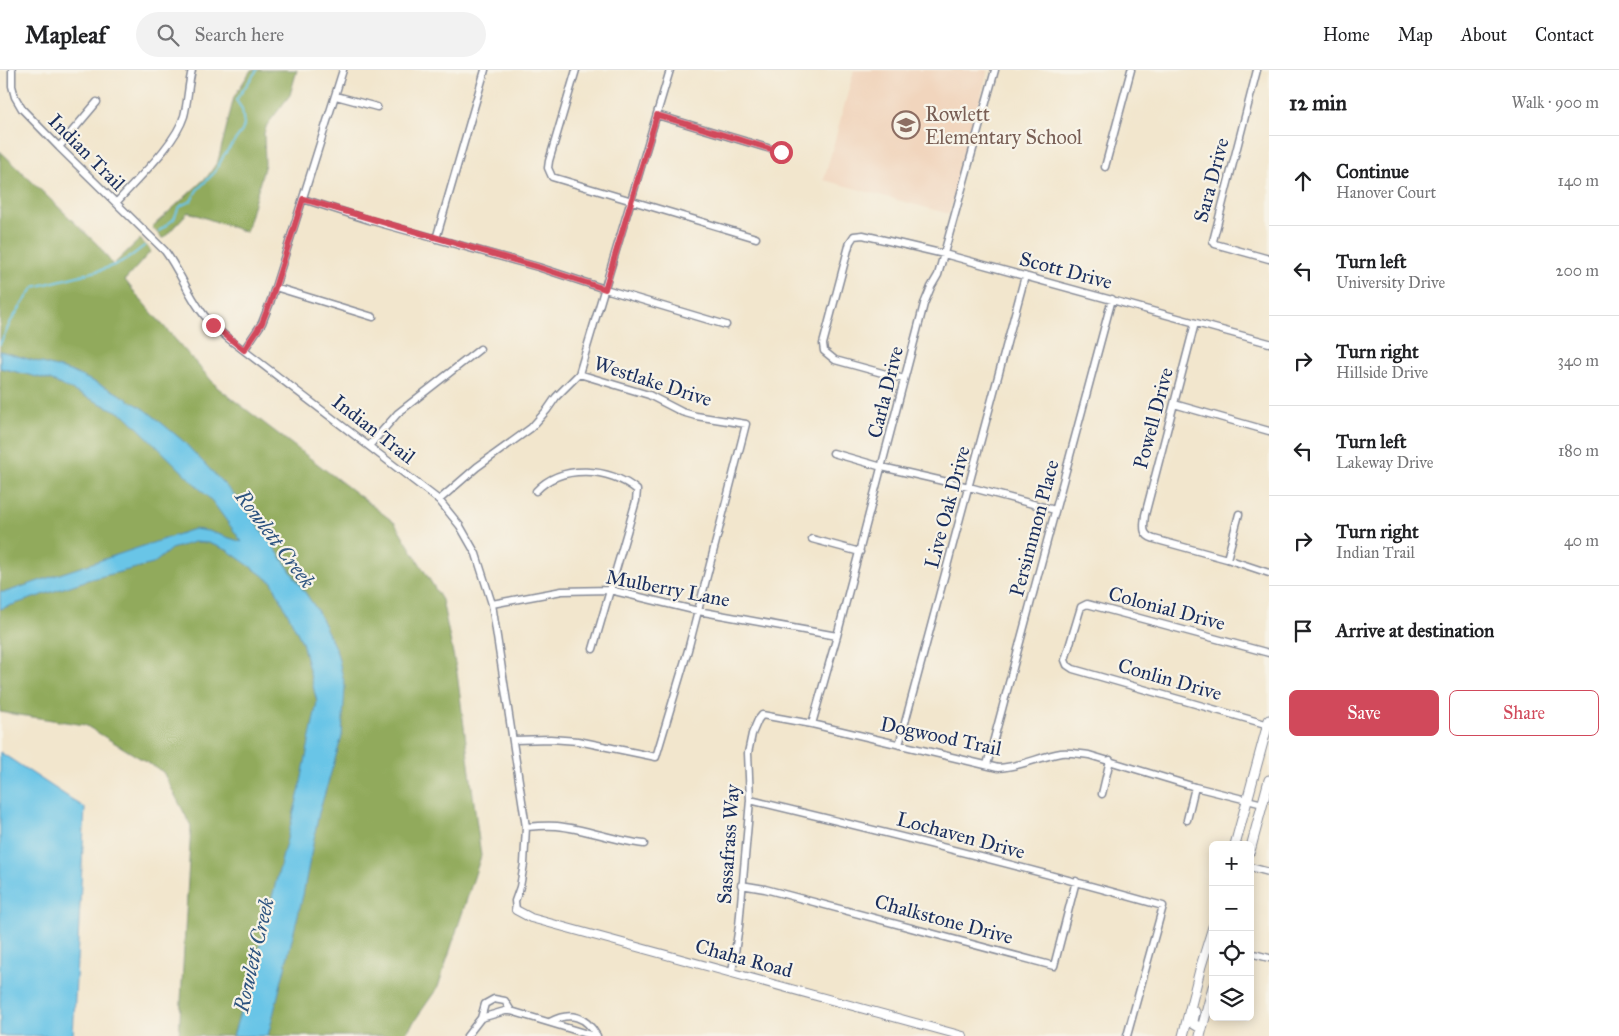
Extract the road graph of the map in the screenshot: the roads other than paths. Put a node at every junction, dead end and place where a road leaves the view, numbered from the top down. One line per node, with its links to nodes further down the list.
1 (12, 70): 14 (street, Indian Trail)
2 (192, 70): 19 (street)
3 (343, 70): 10 (street)
4 (485, 70): 21 (street)
5 (576, 70): 18 (street)
6 (670, 70): 13 (street)
7 (995, 70): 22 (street, Carla Drive)
8 (1131, 70): 16 (street)
9 (1257, 70): 23 (street, Sara Drive)
10 (336, 96): 12 (street); 17 (street)
11 (97, 102): 14 (street)
12 (377, 106)
13 (657, 115): 15 (street); 18 (street)
14 (59, 147): 19 (street, Indian Trail)
15 (781, 152)
16 (1105, 167)
17 (303, 199): 21 (street); 25 (street)
18 (631, 201): 20 (street); 26 (street)
19 (116, 204): 33 (street, Indian Trail)
20 (756, 238)
21 (436, 239): 26 (street)
22 (944, 254): 24 (street, Scott Drive); 35 (street, Carla Drive); 35 (street, Scott Drive)
23 (1269, 259)
24 (1026, 276): 27 (street, Scott Drive); 41 (street, Live Oak Drive)
25 (275, 287): 28 (street); 33 (street)
26 (605, 289): 30 (street); 34 (street)
27 (1112, 299): 29 (street, Scott Drive); 44 (street, Persimmon Place)
28 (373, 317)
29 (1195, 323): 31 (street, Scott Drive); 36 (street, Powell Drive)
30 (726, 325)
31 (1269, 343)
32 (480, 349): 38 (street)
33 (244, 350): 38 (street, Indian Trail)
34 (580, 374): 43 (street); 52 (street, Westlake Drive)
35 (904, 379): 40 (street, Carla Drive)
36 (1174, 404): 37 (street); 48 (street, Powell Drive)
37 (1269, 431)
38 (369, 446): 43 (street, Indian Trail)
39 (833, 452): 40 (street)
40 (882, 467): 41 (street); 47 (street, Carla Drive)
41 (969, 487): 44 (street); 61 (street, Live Oak Drive)
42 (536, 491): 50 (street)
43 (439, 500): 51 (street, Indian Trail)
44 (1055, 510): 63 (street, Persimmon Place)
45 (1239, 514): 48 (street)
46 (812, 539): 47 (street)
47 (860, 552): 53 (street, Carla Drive)
48 (1227, 559): 49 (street)
49 (1269, 573)
50 (610, 590): 51 (street, Mulberry Lane); 52 (street, Mulberry Lane); 54 (street)
51 (492, 604): 60 (street, Indian Trail)
52 (698, 611): 53 (street, Mulberry Lane); 60 (street)
53 (837, 636): 59 (street, Carla Drive)
54 (593, 649)
55 (1269, 653): 56 (street, Colonial Drive)
56 (1065, 660): 58 (street, Conlin Drive)
57 (758, 720): 59 (street, Dogwood Trail); 67 (street, Sassafrass Way)
58 (1269, 723): 68 (main road)
59 (812, 724): 61 (street, Dogwood Trail)
60 (514, 740): 71 (street, Indian Trail)
61 (900, 745): 63 (street, Dogwood Trail)
62 (1110, 760): 63 (street, Dogwood Trail); 65 (street, Dogwood Trail); 66 (street)
63 (987, 765)
64 (1268, 784): 69 (main road)
65 (1195, 786): 68 (street, Dogwood Trail); 70 (street)
66 (1102, 794)
67 (750, 800): 77 (street, Lochaven Drive); 78 (street, Sassafrass Way)
68 (1247, 800): 69 (street, Dogwood Trail); 72 (main road)
69 (1263, 804): 73 (main road)
70 (1187, 820)
71 (526, 827): 74 (street); 79 (street, Indian Trail)
72 (1236, 841)
73 (1253, 841)
74 (644, 844)
75 (1254, 868): 76 (street)
76 (1269, 872)
77 (1076, 882): 78 (street, Chalkstone Drive); 93 (street, Lochaven Drive)
78 (741, 885): 83 (street, Sassafrass Way)
79 (516, 910): 83 (street, Chaha Road)
80 (1209, 948): 84 (main road)
81 (1254, 954): 82 (street)
82 (1269, 958)
83 (732, 972): 92 (street, Chaha Road)
84 (1199, 973): 89 (main road); 94 (main road)
85 (1209, 1002): 89 (main road)
86 (511, 1011): 87 (street); 87 (street); 88 (street)
87 (481, 1018): 90 (street)
88 (550, 1022): 91 (street); 91 (street)
89 (1201, 1033)
90 (467, 1036)
91 (596, 1036)
92 (963, 1036)
93 (1127, 1036)
94 (1183, 1036)

